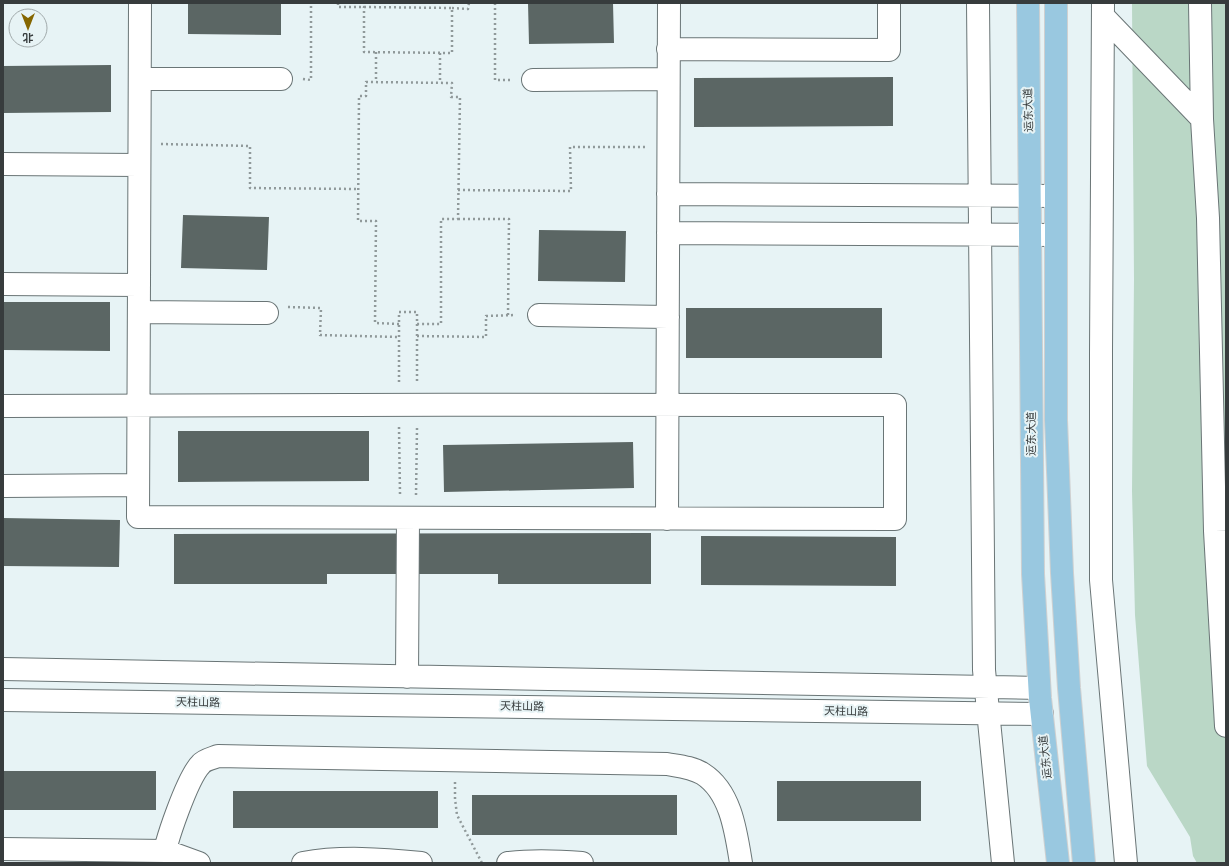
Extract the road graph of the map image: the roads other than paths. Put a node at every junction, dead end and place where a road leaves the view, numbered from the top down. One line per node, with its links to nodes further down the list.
1 (140, 3): 10 (street)
2 (668, 3): 9 (street)
3 (889, 3): 9 (street)
4 (978, 3): 18 (street)
5 (1028, 3): 19 (main road, 运东大道)
6 (1056, 3): 20 (main road)
7 (1200, 3): 14 (street)
8 (1104, 10): 14 (street); 58 (street)
9 (668, 49): 12 (street)
10 (140, 79): 11 (street); 16 (street)
11 (281, 79)
12 (668, 79): 13 (street); 17 (street)
13 (533, 80)
14 (1202, 119): 21 (street)
15 (3, 164): 16 (street)
16 (139, 165): 27 (street)
17 (668, 194): 18 (street); 22 (street)
18 (980, 196): 19 (street); 23 (street)
19 (1030, 196): 20 (street); 24 (main road, 运东大道)
20 (1056, 196): 25 (main road)
21 (1217, 218): 46 (street)
22 (668, 233): 23 (street); 31 (street)
23 (980, 235): 24 (street); 41 (street)
24 (1030, 235): 25 (street); 42 (main road, 运东大道)
25 (1056, 235): 57 (main road)
26 (3, 284): 27 (street)
27 (139, 285): 28 (street)
28 (139, 312): 29 (street); 34 (street)
29 (267, 313)
30 (539, 316): 31 (street)
31 (668, 317): 32 (street)
32 (667, 403): 34 (street); 38 (street); 38 (street)
33 (3, 406): 34 (street)
34 (138, 406): 35 (street)
35 (138, 485): 36 (street); 37 (street)
36 (3, 486)
37 (408, 518): 38 (street); 40 (street)
38 (667, 519)
39 (3, 669): 40 (street)
40 (407, 677): 41 (street)
41 (985, 687): 42 (street); 44 (street)
42 (1039, 688): 45 (main road, 运东大道)
43 (3, 700): 44 (street, 天柱山路)
44 (988, 714): 45 (street, 天柱山路); 55 (street)
45 (1042, 714): 56 (main road, 运东大道)
46 (1226, 726)
47 (3, 849): 48 (street)
48 (164, 857): 49 (street); 54 (street)
49 (199, 863)
50 (303, 863): 51 (street)
51 (421, 863)
52 (508, 863): 53 (street)
53 (582, 863)
54 (741, 863)
55 (1003, 863)
56 (1058, 863)
57 (1084, 863)
58 (1126, 863)

